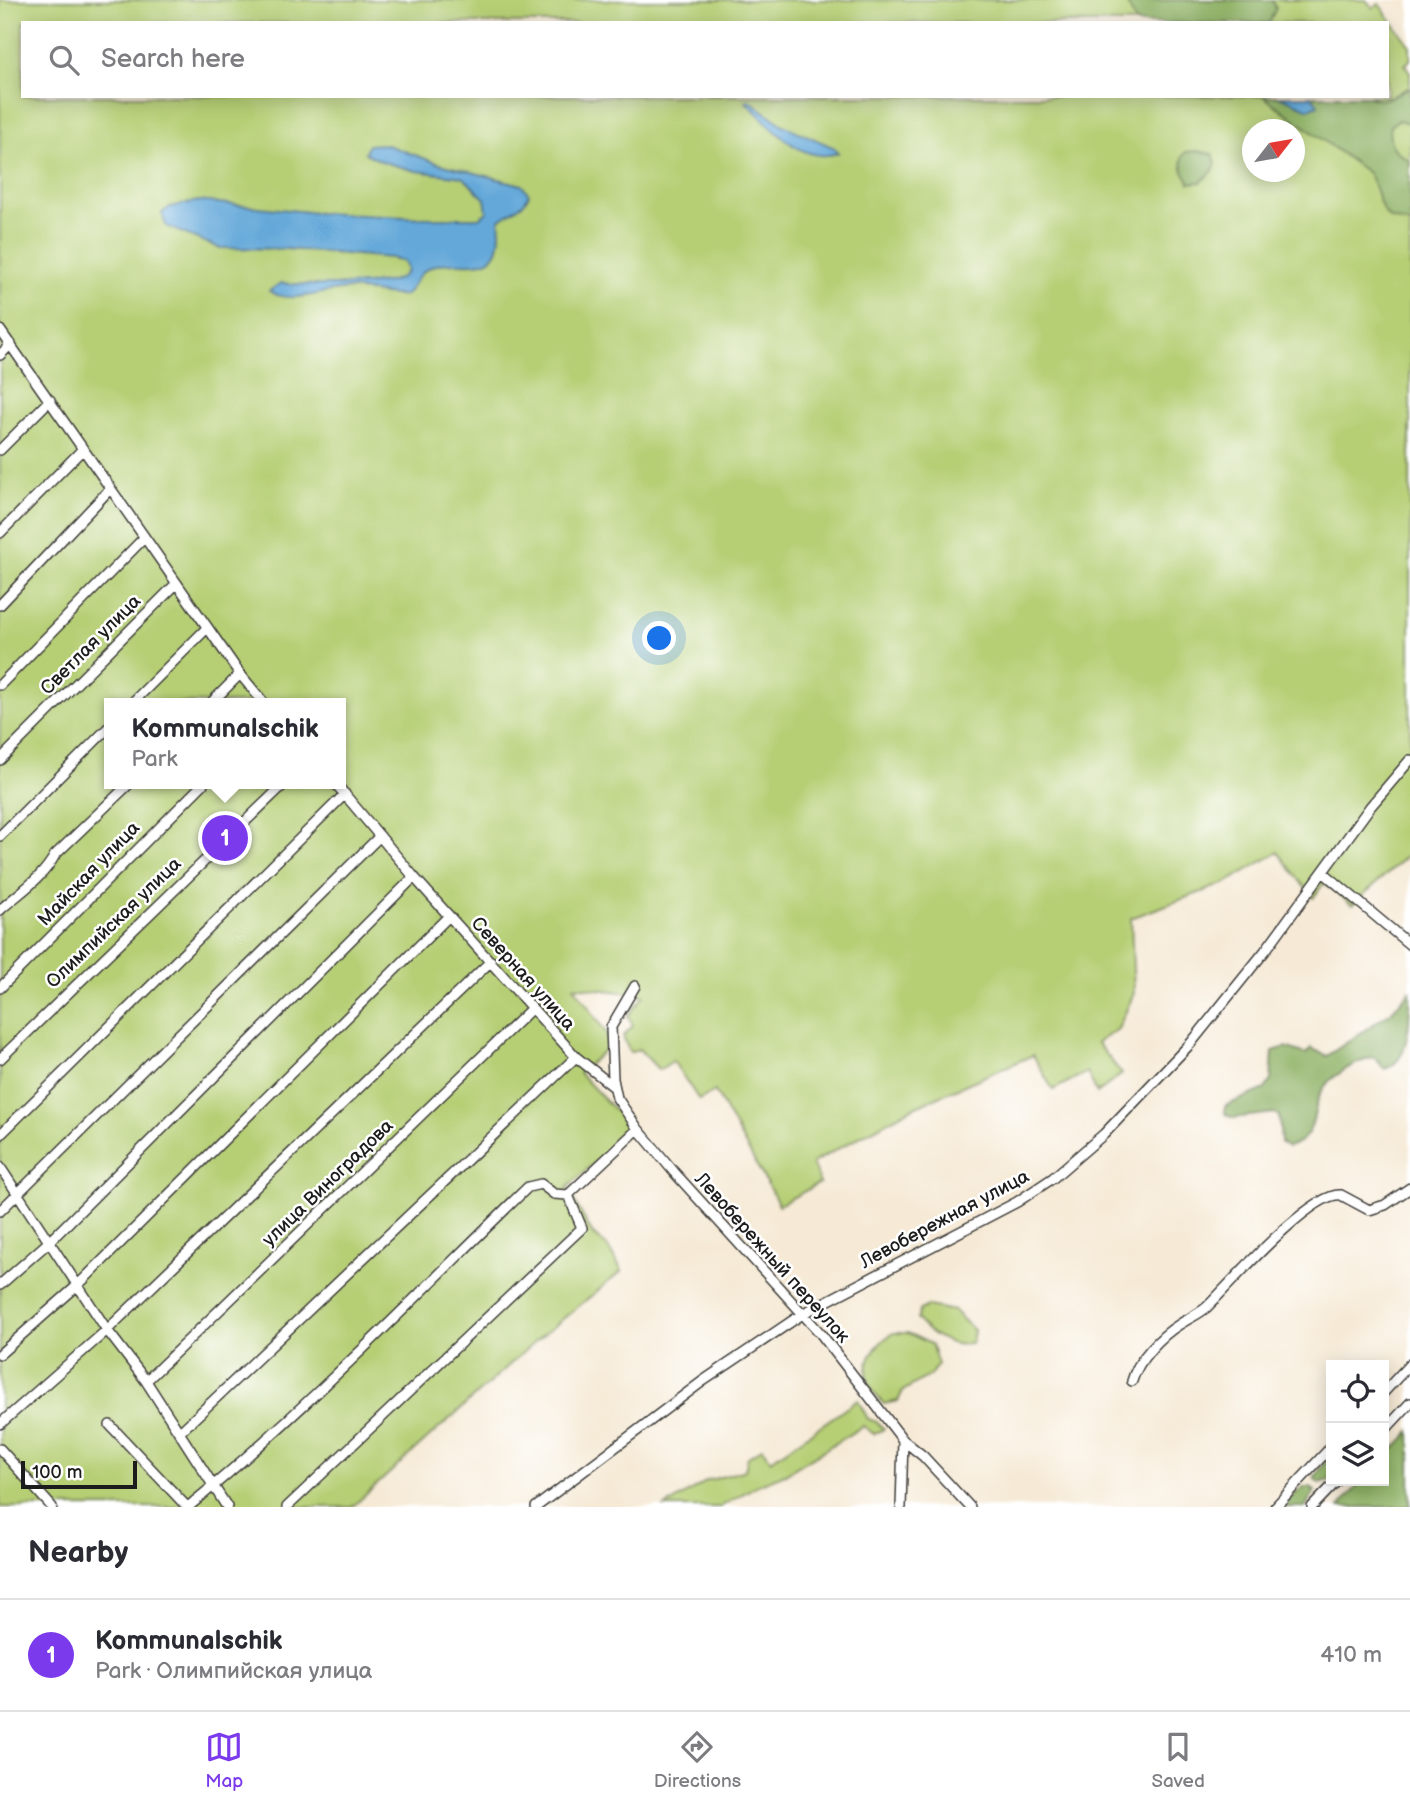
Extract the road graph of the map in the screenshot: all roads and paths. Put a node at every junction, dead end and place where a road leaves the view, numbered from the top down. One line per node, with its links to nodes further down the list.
1 (0, 330): 2 (street)
2 (11, 344): 3 (street); 4 (street)
3 (0, 355)
4 (50, 400): 5 (street); 6 (street)
5 (83, 449): 7 (street); 8 (street)
6 (0, 450)
7 (110, 489): 9 (street); 11 (street)
8 (0, 533)
9 (144, 538): 10 (street); 14 (street)
10 (176, 584): 12 (street); 20 (street, Светлая улица)
11 (0, 604)
12 (207, 628): 13 (street); 15 (street)
13 (240, 674): 16 (street); 17 (street)
14 (0, 685)
15 (137, 698)
16 (216, 698)
17 (260, 698)
18 (104, 732): 26 (street)
19 (1410, 760): 28 (street, Левобережная улица)
20 (0, 761)
21 (124, 789): 30 (street)
22 (198, 789): 35 (street, Майская улица)
23 (279, 789): 38 (street, Олимпийская улица)
24 (340, 789): 25 (street, Северная улица)
25 (345, 794): 27 (street, Северная улица); 41 (street)
26 (0, 836)
27 (380, 836): 29 (street, Северная улица); 44 (street)
28 (1323, 872): 32 (street); 50 (street, Левобережная улица)
29 (414, 877): 31 (street, Северная улица); 47 (street)
30 (0, 910)
31 (449, 916): 33 (street, Северная улица); 48 (street)
32 (1408, 941)
33 (491, 961): 36 (street, Северная улица); 51 (street)
34 (635, 986): 39 (street)
35 (0, 988)
36 (532, 1008): 37 (street, Северная улица); 54 (street, улица Виноградова)
37 (576, 1057): 39 (street, Северная улица); 61 (street)
38 (0, 1059)
39 (614, 1087): 40 (street, Левобережный переулок)
40 (638, 1129): 45 (street); 50 (street, Левобережный переулок)
41 (0, 1135)
42 (0, 1167): 44 (street)
43 (1410, 1188): 55 (street)
44 (17, 1194): 46 (street); 47 (street)
45 (568, 1195): 65 (street); 70 (street)
46 (0, 1211)
47 (50, 1241): 48 (street); 49 (street)
48 (78, 1284): 51 (street); 52 (street)
49 (0, 1285)
50 (803, 1313): 62 (street, Левобережный переулок); 71 (street, Левобережная улица)
51 (107, 1330): 54 (street); 58 (street)
52 (0, 1354)
53 (1410, 1364): 56 (street)
54 (146, 1381): 61 (street)
55 (1132, 1381)
56 (1389, 1387)
57 (1410, 1403): 60 (street)
58 (0, 1424)
59 (110, 1424): 68 (street)
60 (1389, 1426)
61 (180, 1432): 65 (street)
62 (903, 1440): 72 (street); 73 (street, Левобережный переулок)
63 (0, 1449): 67 (street)
64 (1326, 1452): 74 (street)
65 (213, 1486): 68 (street); 69 (street)
66 (1332, 1486): 75 (street)
67 (52, 1507)
68 (187, 1507)
69 (227, 1507)
70 (288, 1507)
71 (537, 1507)
72 (901, 1507)
73 (970, 1507)
74 (1275, 1507)
75 (1312, 1507)

